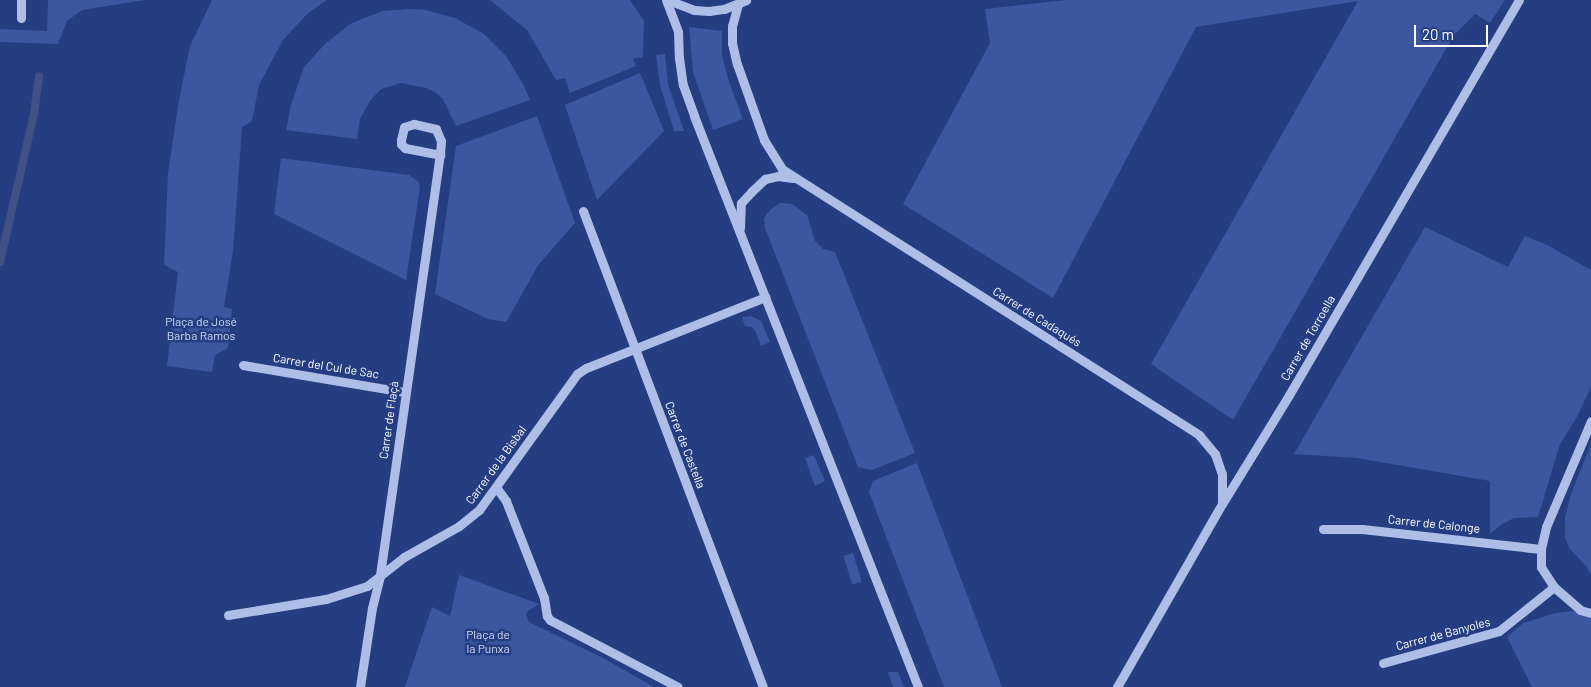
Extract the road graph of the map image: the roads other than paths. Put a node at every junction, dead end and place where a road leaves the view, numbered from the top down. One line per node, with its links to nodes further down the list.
1 (20, 0): 5 (street)
2 (667, 0): 4 (street); 9 (street)
3 (1519, 0): 16 (street, Carrer de Torroella)
4 (742, 2): 7 (street, Carrer de Cadaqués)
5 (20, 18)
6 (440, 155): 6 (street, Carrer de Flaçà); 13 (street, Carrer de Flaçà)
7 (798, 179): 9 (street, Carrer de Cadaqués); 16 (street, Carrer de Cadaqués)
8 (583, 211): 11 (street, Carrer de Castella)
9 (742, 239): 10 (street)
10 (765, 298): 11 (street, Carrer de la Bisbal); 27 (street)
11 (635, 349): 15 (street, Carrer de la Bisbal); 26 (street, Carrer de Castella)
12 (243, 365): 13 (street, Carrer del Cul de Sac)
13 (405, 392): 19 (street, Carrer de Flaçà)
14 (1591, 421): 18 (street)
15 (496, 487): 19 (street, Carrer de la Bisbal); 25 (street)
16 (1222, 504): 28 (street, Carrer de Torroella)
17 (1323, 529): 18 (street, Carrer de Calonge)
18 (1541, 549): 20 (street)
19 (380, 576): 22 (street, Carrer de la Bisbal); 24 (street, Carrer de Flaçà)
20 (1554, 587): 21 (street); 23 (street, Carrer de Banyoles)
21 (1591, 613)
22 (228, 615)
23 (1383, 663)
24 (360, 687)
25 (678, 687)
26 (763, 687)
27 (918, 687)
28 (1117, 687)

